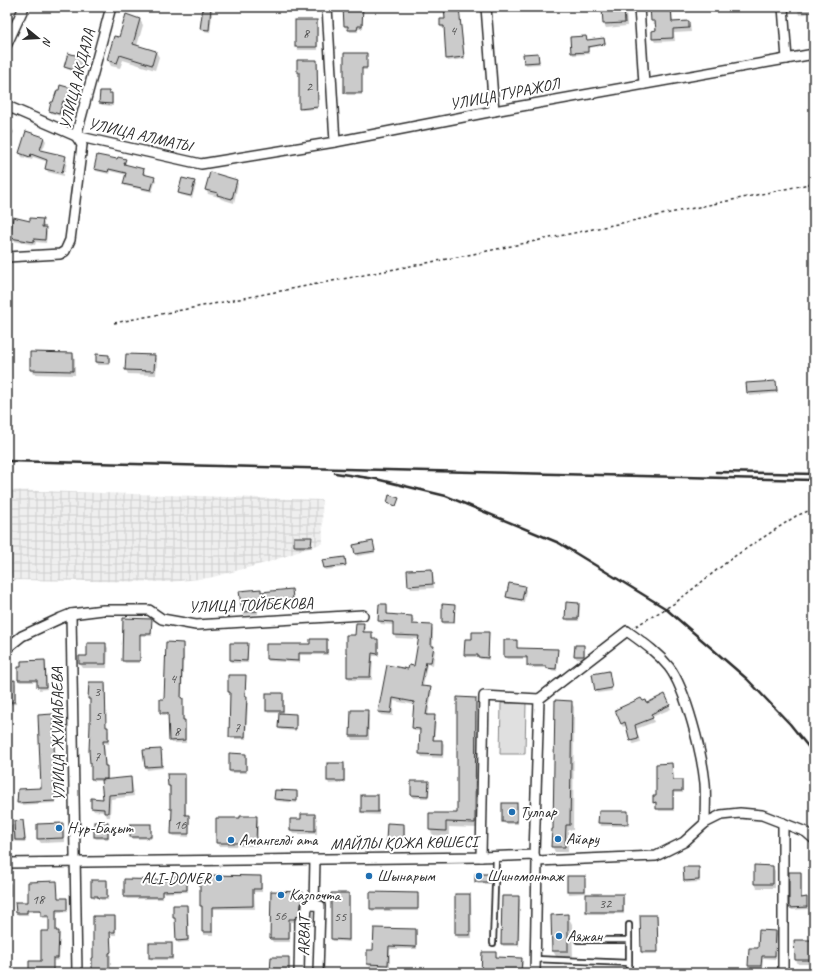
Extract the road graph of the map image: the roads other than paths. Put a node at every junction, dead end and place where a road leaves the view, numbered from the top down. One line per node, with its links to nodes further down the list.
1 (24, 7): 7 (street)
2 (111, 7): 13 (street, УЛИЦА АКДАЛА)
3 (327, 7): 14 (street)
4 (486, 7): 12 (street)
5 (639, 7): 10 (street)
6 (783, 7): 9 (street)
7 (7, 44)
8 (814, 54): 9 (street, УЛИЦА ТУРАЖОЛ)
9 (787, 59): 10 (street, УЛИЦА ТУРАЖОЛ)
10 (644, 84): 12 (street, УЛИЦА ТУРАЖОЛ)
11 (7, 106): 13 (street, УЛИЦА АЛМАТЫ)
12 (494, 111): 14 (street, УЛИЦА ТУРАЖОЛ)
13 (76, 136): 15 (street, УЛИЦА АЛМАТЫ); 16 (street, УЛИЦА АКДАЛА)
14 (335, 142): 15 (street, УЛИЦА ТУРАЖОЛ)
15 (201, 164)
16 (7, 257)
17 (71, 614): 18 (street, УЛИЦА ТОЙБЕКОВА); 19 (street, УЛИЦА ТОЙБЕКОВА); 28 (street, УЛИЦА ЖУМАБАЕВА)
18 (363, 615)
19 (7, 648)
20 (539, 698): 21 (street); 24 (street); 26 (street)
21 (705, 823): 22 (street, МАЙЛЫ ҚОЖА КӨШЕСІ); 26 (street, МАЙЛЫ ҚОЖА КӨШЕСІ)
22 (783, 823): 23 (street, МАЙЛЫ ҚОЖА КӨШЕСІ); 42 (street)
23 (814, 839)
24 (481, 857): 25 (street, МАЙЛЫ ҚОЖА КӨШЕСІ); 27 (street, МАЙЛЫ ҚОЖА КӨШЕСІ)
25 (496, 857): 26 (street, МАЙЛЫ ҚОЖА КӨШЕСІ); 34 (lane)
26 (535, 858): 35 (street)
27 (315, 859): 28 (street, МАЙЛЫ ҚОЖА КӨШЕСІ); 30 (street, ARBAT)
28 (75, 862): 29 (street, МАЙЛЫ ҚОЖА КӨШЕСІ); 37 (street, УЛИЦА ЖУМАБАЕВА)
29 (7, 863)
30 (314, 905): 38 (street, ARBAT); 39 (street, ARBAT)
31 (629, 925): 33 (lane)
32 (578, 940): 33 (lane)
33 (629, 940): 36 (lane)
34 (493, 943)
35 (536, 959): 36 (lane); 40 (street)
36 (629, 963): 41 (lane)
37 (77, 973)
38 (299, 973)
39 (318, 973)
40 (535, 973)
41 (629, 973)
42 (783, 973)

